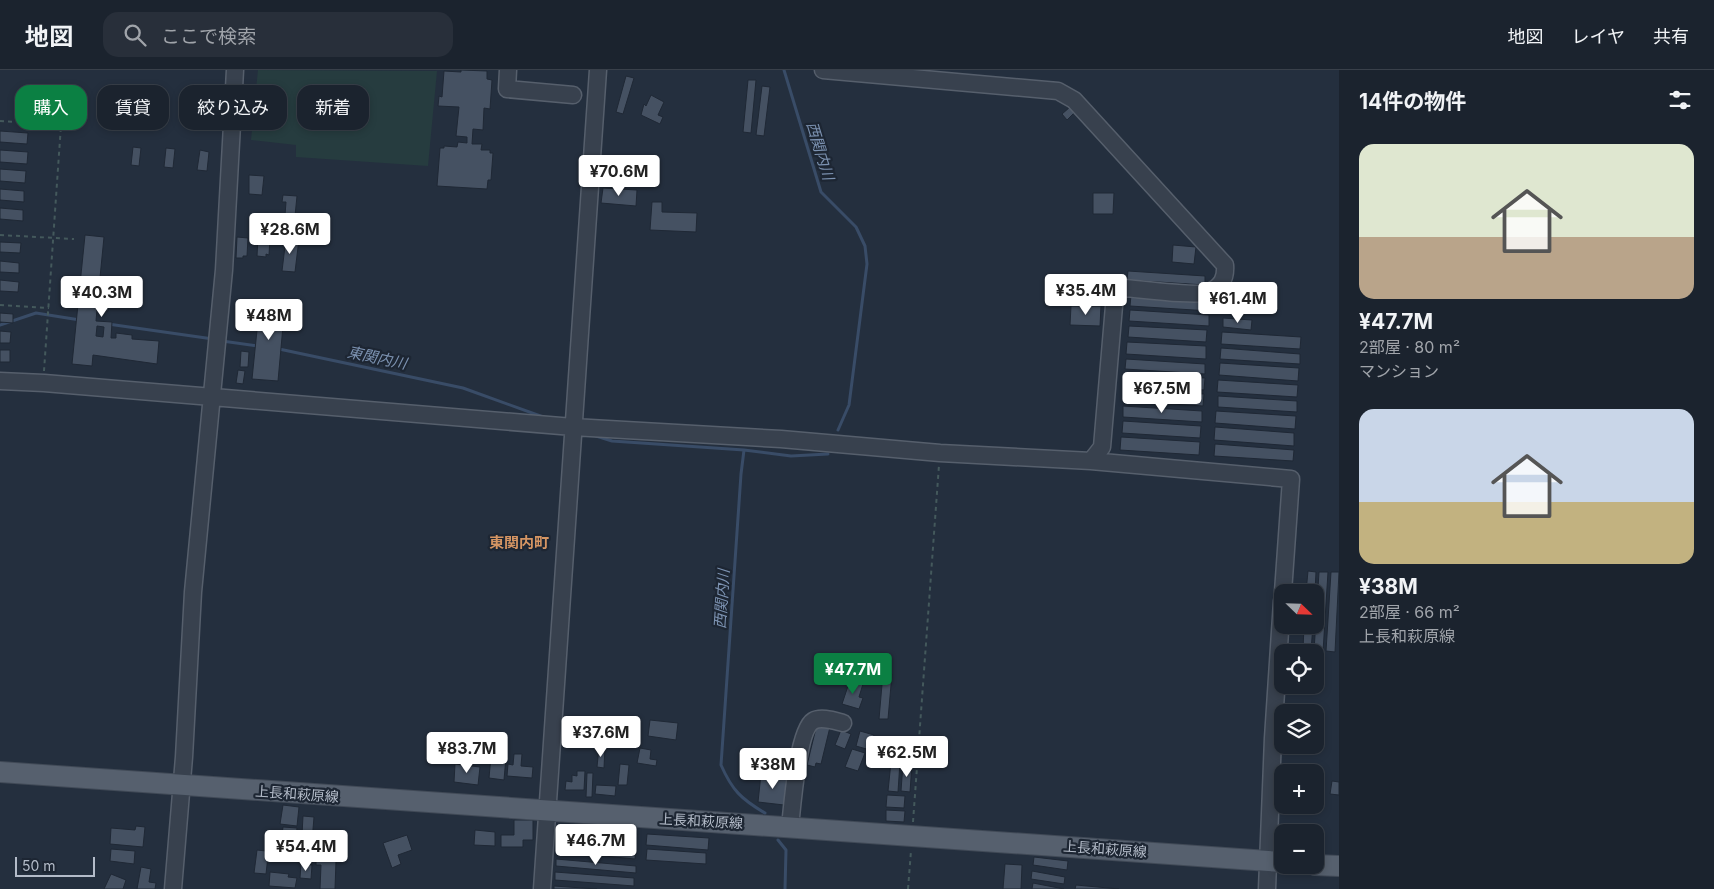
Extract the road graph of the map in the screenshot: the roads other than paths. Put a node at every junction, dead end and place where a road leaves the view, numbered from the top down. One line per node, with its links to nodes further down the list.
1 (235, 70): 7 (street)
2 (508, 70): 5 (street)
3 (598, 70): 8 (street)
4 (822, 70): 9 (street)
5 (573, 95)
6 (0, 381): 7 (street)
7 (211, 398): 8 (street); 14 (street)
8 (573, 427): 9 (street); 15 (street)
9 (1091, 461): 10 (street)
10 (1284, 584)
11 (1280, 634): 16 (street)
12 (843, 723): 17 (street)
13 (0, 772): 14 (main road, 上長和萩原線)
14 (181, 786): 15 (main road, 上長和萩原線); 22 (street)
15 (546, 811): 17 (main road, 上長和萩原線); 23 (street)
16 (1274, 824)
17 (790, 827): 18 (main road, 上長和萩原線)
18 (1274, 861)
19 (1274, 864): 24 (street)
20 (1324, 865): 21 (main road)
21 (1339, 866)
22 (173, 889)
23 (542, 889)
24 (1267, 889)

